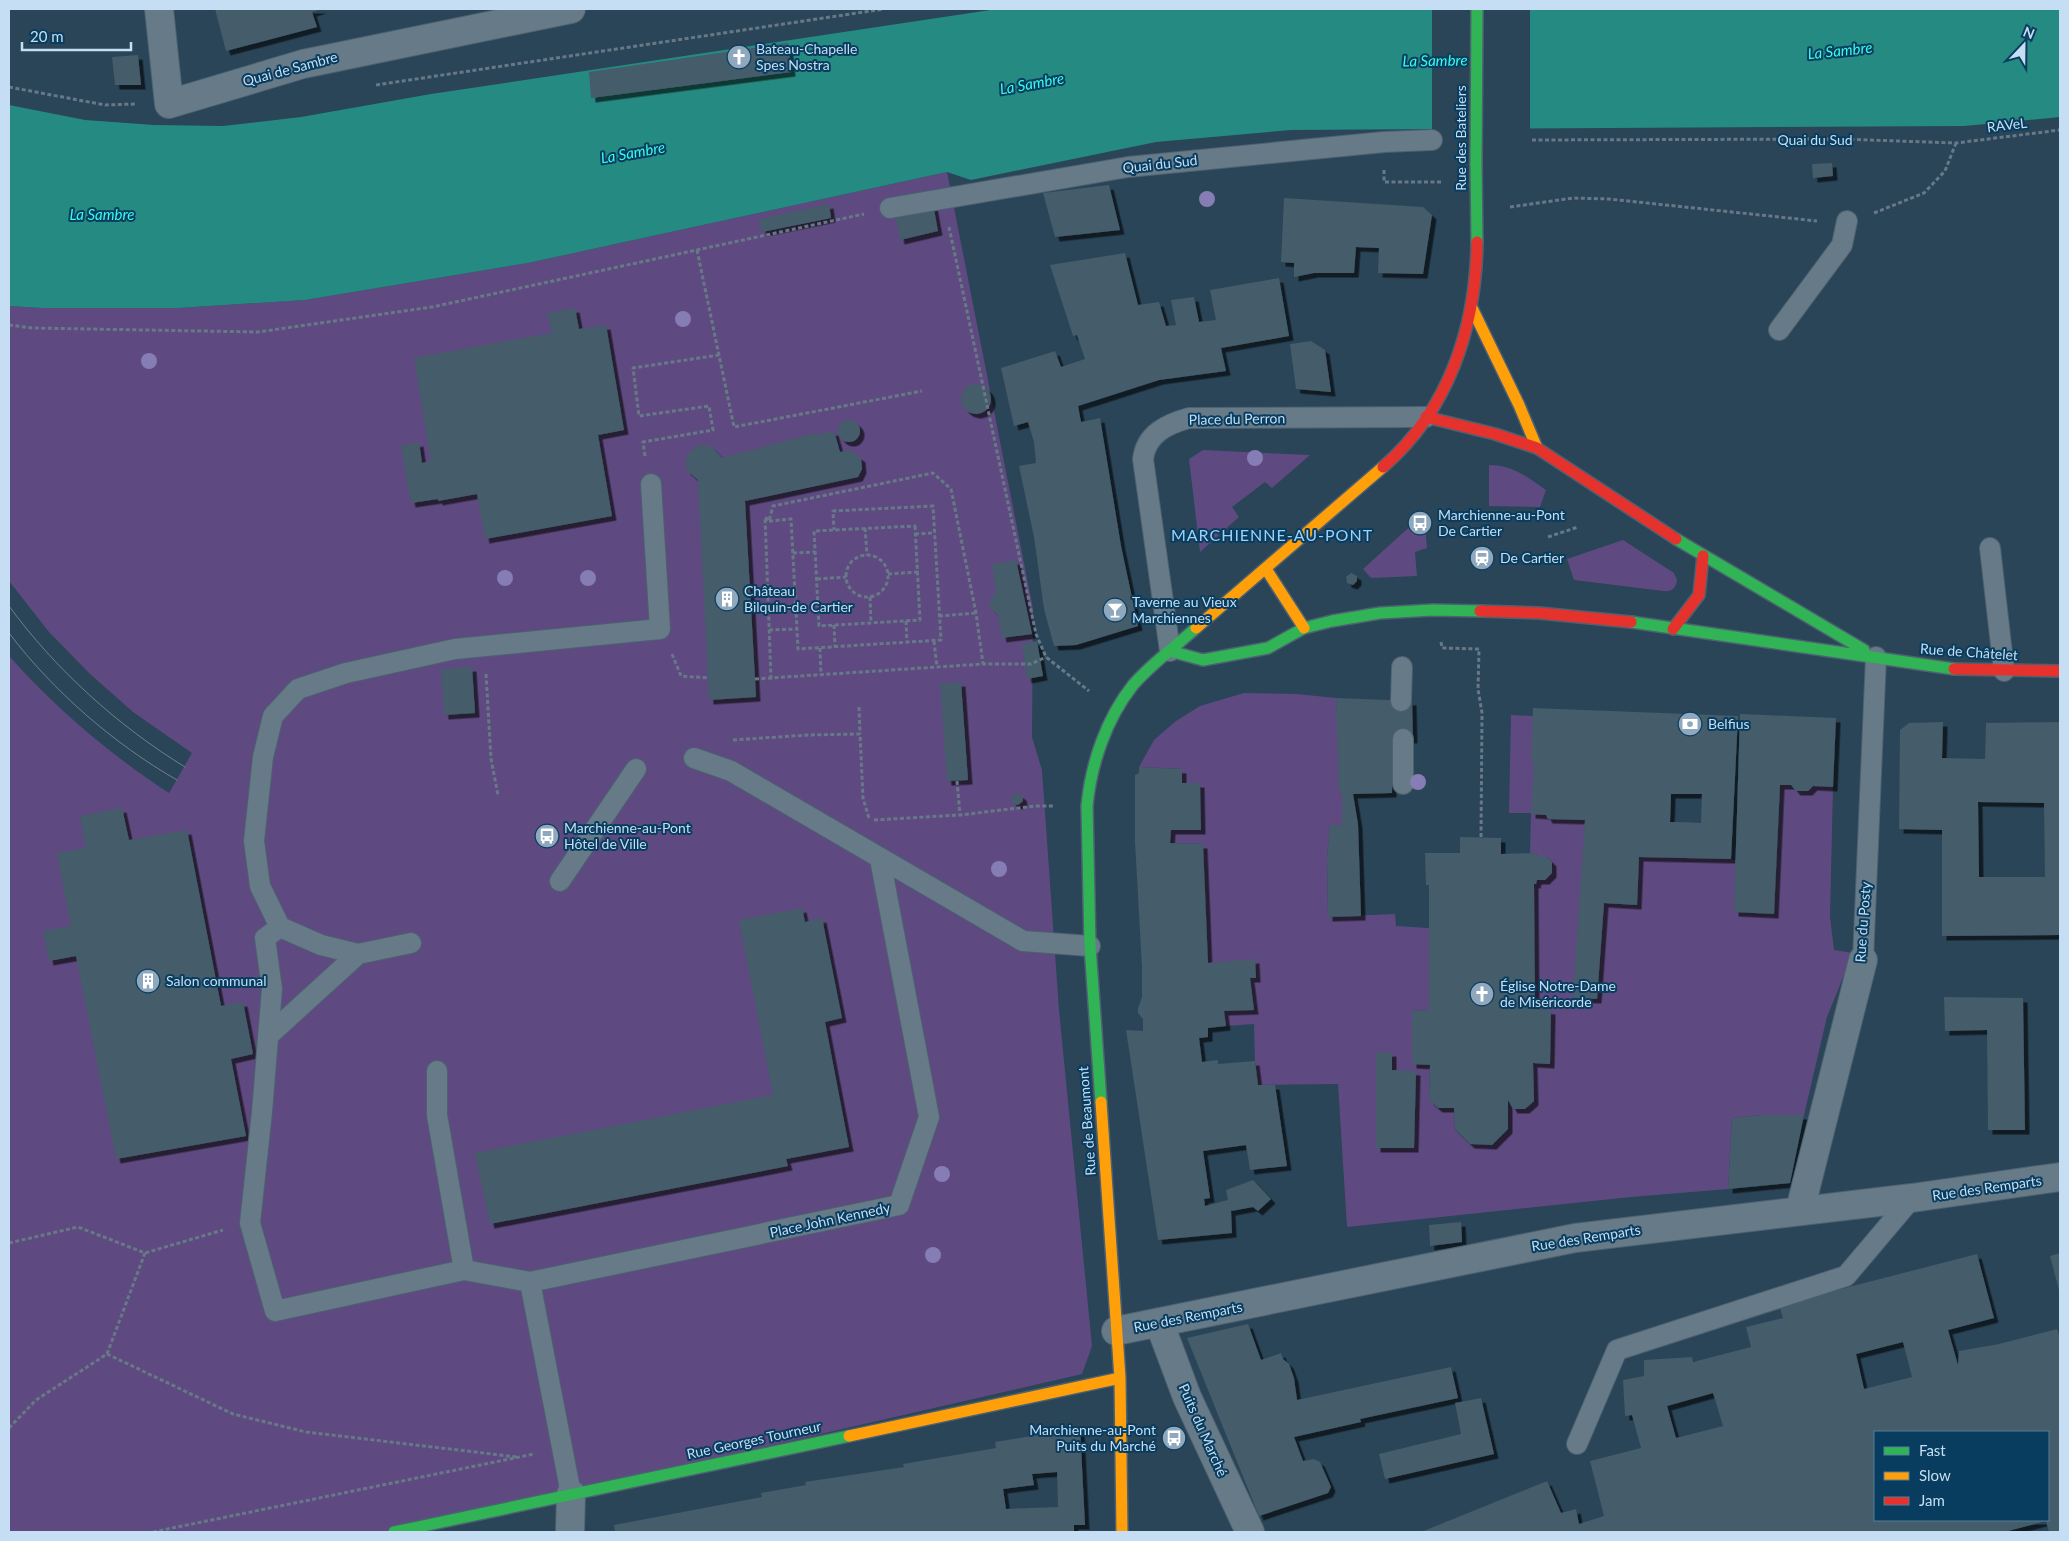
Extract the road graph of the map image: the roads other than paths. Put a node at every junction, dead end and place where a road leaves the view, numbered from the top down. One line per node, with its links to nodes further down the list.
1 (159, 9): 2 (street, Quai de Sambre)
2 (571, 9)
3 (1477, 9): 7 (main road, Rue des Bateliers, bridge)
4 (1432, 140): 5 (lane, Quai du Sud)
5 (890, 208)
6 (1847, 221): 8 (lane)
7 (1472, 308): 9 (main road); 10 (main road)
8 (1779, 330)
9 (1426, 416): 10 (main road); 14 (main road); 17 (lane, Place du Perron)
10 (1537, 448): 13 (main road)
11 (651, 484): 29 (lane)
12 (1990, 548): 20 (lane)
13 (1703, 556): 16 (main road); 18 (main road)
14 (1266, 569): 15 (main road); 17 (main road)
15 (1304, 628): 16 (main road, Rue de Châtelet); 17 (main road, Rue de Châtelet)
16 (1673, 629): 18 (main road, Rue de Châtelet)
17 (1170, 651): 31 (main road, Rue de Beaumont)
18 (1876, 657): 20 (main road, Rue de Châtelet); 33 (lane, Rue du Posty)
19 (1402, 667): 22 (lane)
20 (2004, 671): 21 (main road, Rue de Châtelet)
21 (2060, 671)
22 (1401, 701)
23 (1403, 738): 26 (lane)
24 (694, 758): 27 (lane)
25 (636, 769): 28 (lane)
26 (1403, 784)
27 (880, 858): 31 (lane); 40 (lane, Place John Kennedy)
28 (560, 881)
29 (280, 927): 32 (lane); 34 (lane)
30 (411, 943): 32 (lane)
31 (1090, 946): 42 (main road, Rue de Beaumont)
32 (358, 954): 34 (lane)
33 (1863, 960): 38 (street, Rue du Posty)
34 (268, 1036): 39 (lane)
35 (438, 1070): 39 (lane)
36 (2060, 1177): 37 (street, Rue des Remparts)
37 (1912, 1198): 38 (street, Rue des Remparts); 44 (lane)
38 (1800, 1210): 41 (street, Rue des Remparts)
39 (464, 1270): 40 (lane, Place John Kennedy)
40 (530, 1282): 45 (lane)
41 (1159, 1322): 42 (street, Rue des Remparts); 49 (street, Puits du Marché)
42 (1116, 1331): 43 (main road, Rue de Beaumont)
43 (1120, 1378): 45 (main road, Rue Georges Tourneur); 48 (main road, Rue de Beaumont)
44 (1578, 1444)
45 (571, 1494): 46 (main road, Rue Georges Tourneur); 47 (street)
46 (394, 1532)
47 (570, 1532)
48 (1122, 1532)
49 (1248, 1532)

